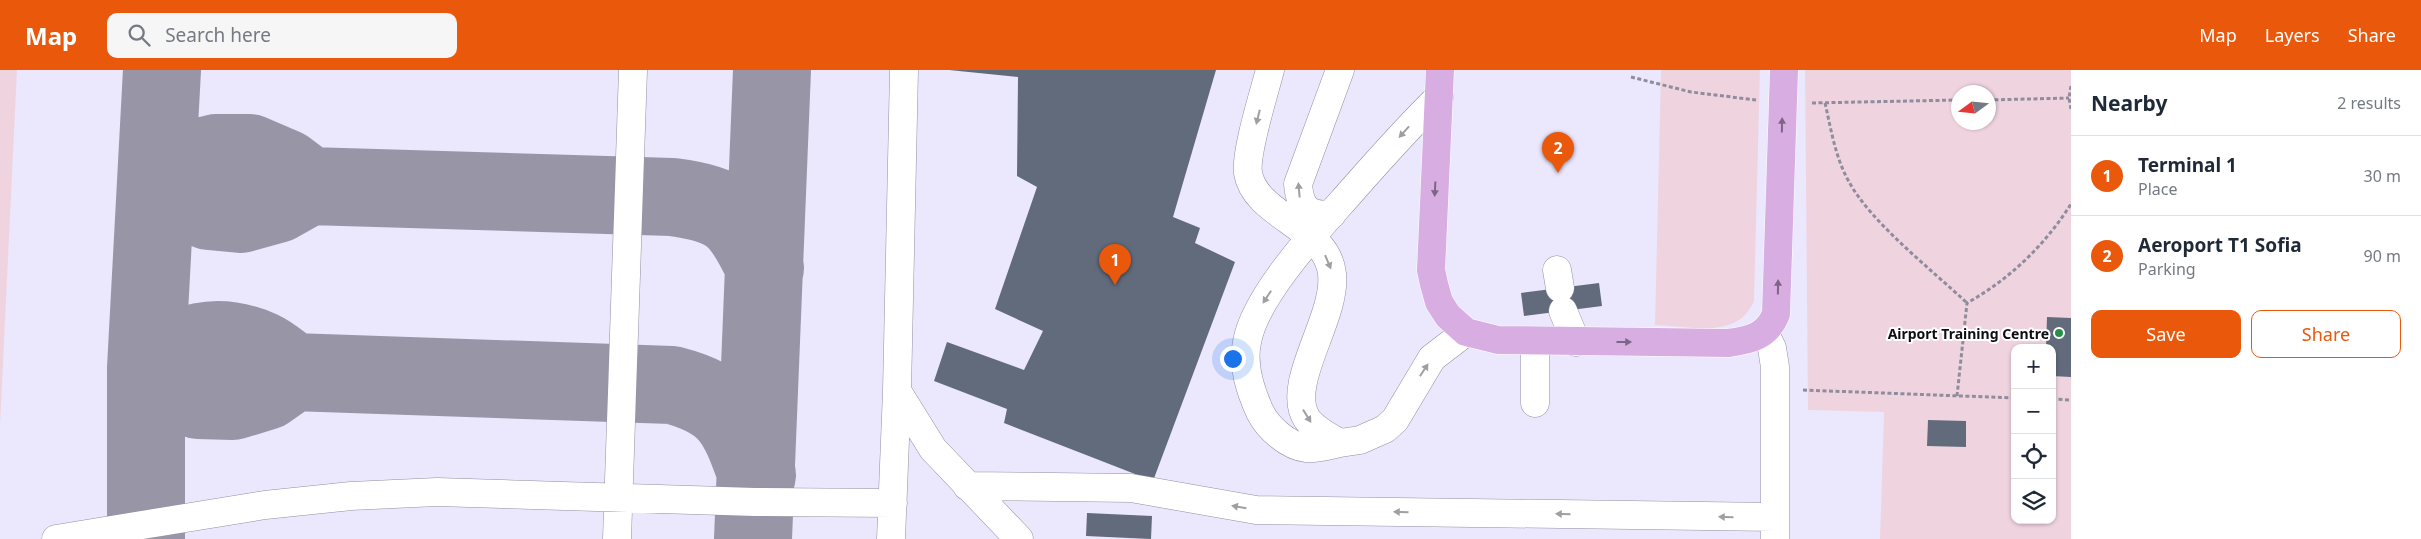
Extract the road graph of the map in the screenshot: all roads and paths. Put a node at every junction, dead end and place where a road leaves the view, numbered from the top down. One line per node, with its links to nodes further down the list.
1 (633, 70): 33 (lane)
2 (904, 70): 25 (lane)
3 (1270, 70): 17 (lane, one-way to 17)
4 (1340, 70): 16 (lane, one-way to 4)
5 (1440, 70): 9 (main road)
6 (1784, 70): 21 (main road, one-way to 6)
7 (1631, 77): 11 (path)
8 (2071, 86): 10 (path)
9 (1439, 97): 16 (lane, one-way to 16); 20 (main road, one-way to 20)
10 (2069, 98): 13 (path); 14 (path)
11 (1747, 99)
12 (1951, 100): 19 (path)
13 (1996, 100)
14 (2071, 109)
15 (2071, 204): 19 (path)
16 (1332, 214): 17 (lane)
17 (1311, 238): 31 (lane, one-way to 31); 31 (lane, one-way to 31)
18 (1560, 290): 23 (lane)
19 (1967, 303): 26 (path)
20 (1466, 332): 22 (main road); 31 (lane, one-way to 20)
21 (1764, 332): 23 (main road, one-way to 21); 24 (lane)
22 (1536, 341): 23 (main road); 30 (lane)
23 (1576, 342)
24 (1775, 389): 26 (path); 35 (lane)
25 (897, 391): 32 (lane); 34 (lane)
26 (1957, 396): 27 (path)
27 (2011, 398)
28 (2056, 399): 29 (path)
29 (2071, 400)
30 (1535, 403)
31 (1340, 443)
32 (967, 486): 35 (lane, one-way to 32); 39 (lane)
33 (618, 498): 34 (lane); 36 (lane); 37 (lane)
34 (893, 503): 38 (lane)
35 (1775, 528)
36 (56, 539)
37 (616, 539)
38 (891, 539)
39 (1019, 539)

